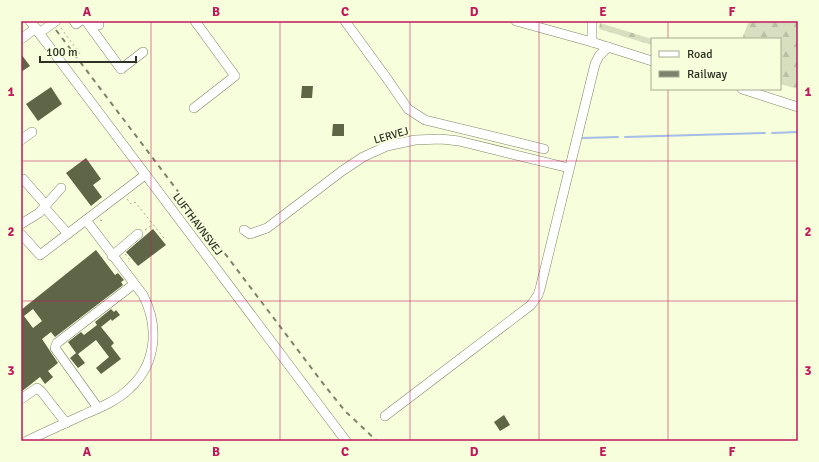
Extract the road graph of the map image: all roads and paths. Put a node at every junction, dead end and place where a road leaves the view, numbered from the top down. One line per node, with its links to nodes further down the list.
1 (56, 21): 9 (street); 14 (path)
2 (74, 21): 3 (street)
3 (80, 21)
4 (86, 21): 13 (street)
5 (195, 21): 18 (street)
6 (345, 21): 21 (street)
7 (516, 21): 11 (street)
8 (592, 21): 11 (street)
9 (35, 28): 10 (street); 23 (street, LUFTHAVNSVEJ)
10 (21, 39)
11 (592, 42): 12 (street)
12 (608, 47): 15 (street); 22 (street)
13 (143, 52)
14 (80, 54)
15 (651, 61)
16 (745, 90): 17 (street)
17 (798, 107)
18 (194, 108)
19 (32, 132): 20 (street)
20 (21, 140)
21 (544, 149)
22 (569, 168): 31 (street, LERVEJ); 40 (street)
23 (146, 175): 26 (street); 43 (street, LUFTHAVNSVEJ)
24 (21, 181): 27 (street)
25 (61, 188): 27 (street)
26 (121, 193): 28 (street); 30 (path)
27 (45, 206): 29 (street); 33 (street)
28 (86, 220): 33 (street); 36 (street)
29 (21, 224)
30 (152, 225): 34 (path); 35 (path)
31 (244, 230)
32 (21, 234): 33 (street)
33 (68, 234)
34 (138, 234): 36 (street)
35 (164, 238)
36 (112, 256): 37 (street)
37 (134, 284): 39 (street); 39 (street)
38 (21, 399): 41 (street)
39 (98, 408): 41 (street)
40 (385, 416)
41 (66, 423): 42 (street)
42 (27, 441)
43 (346, 441)

